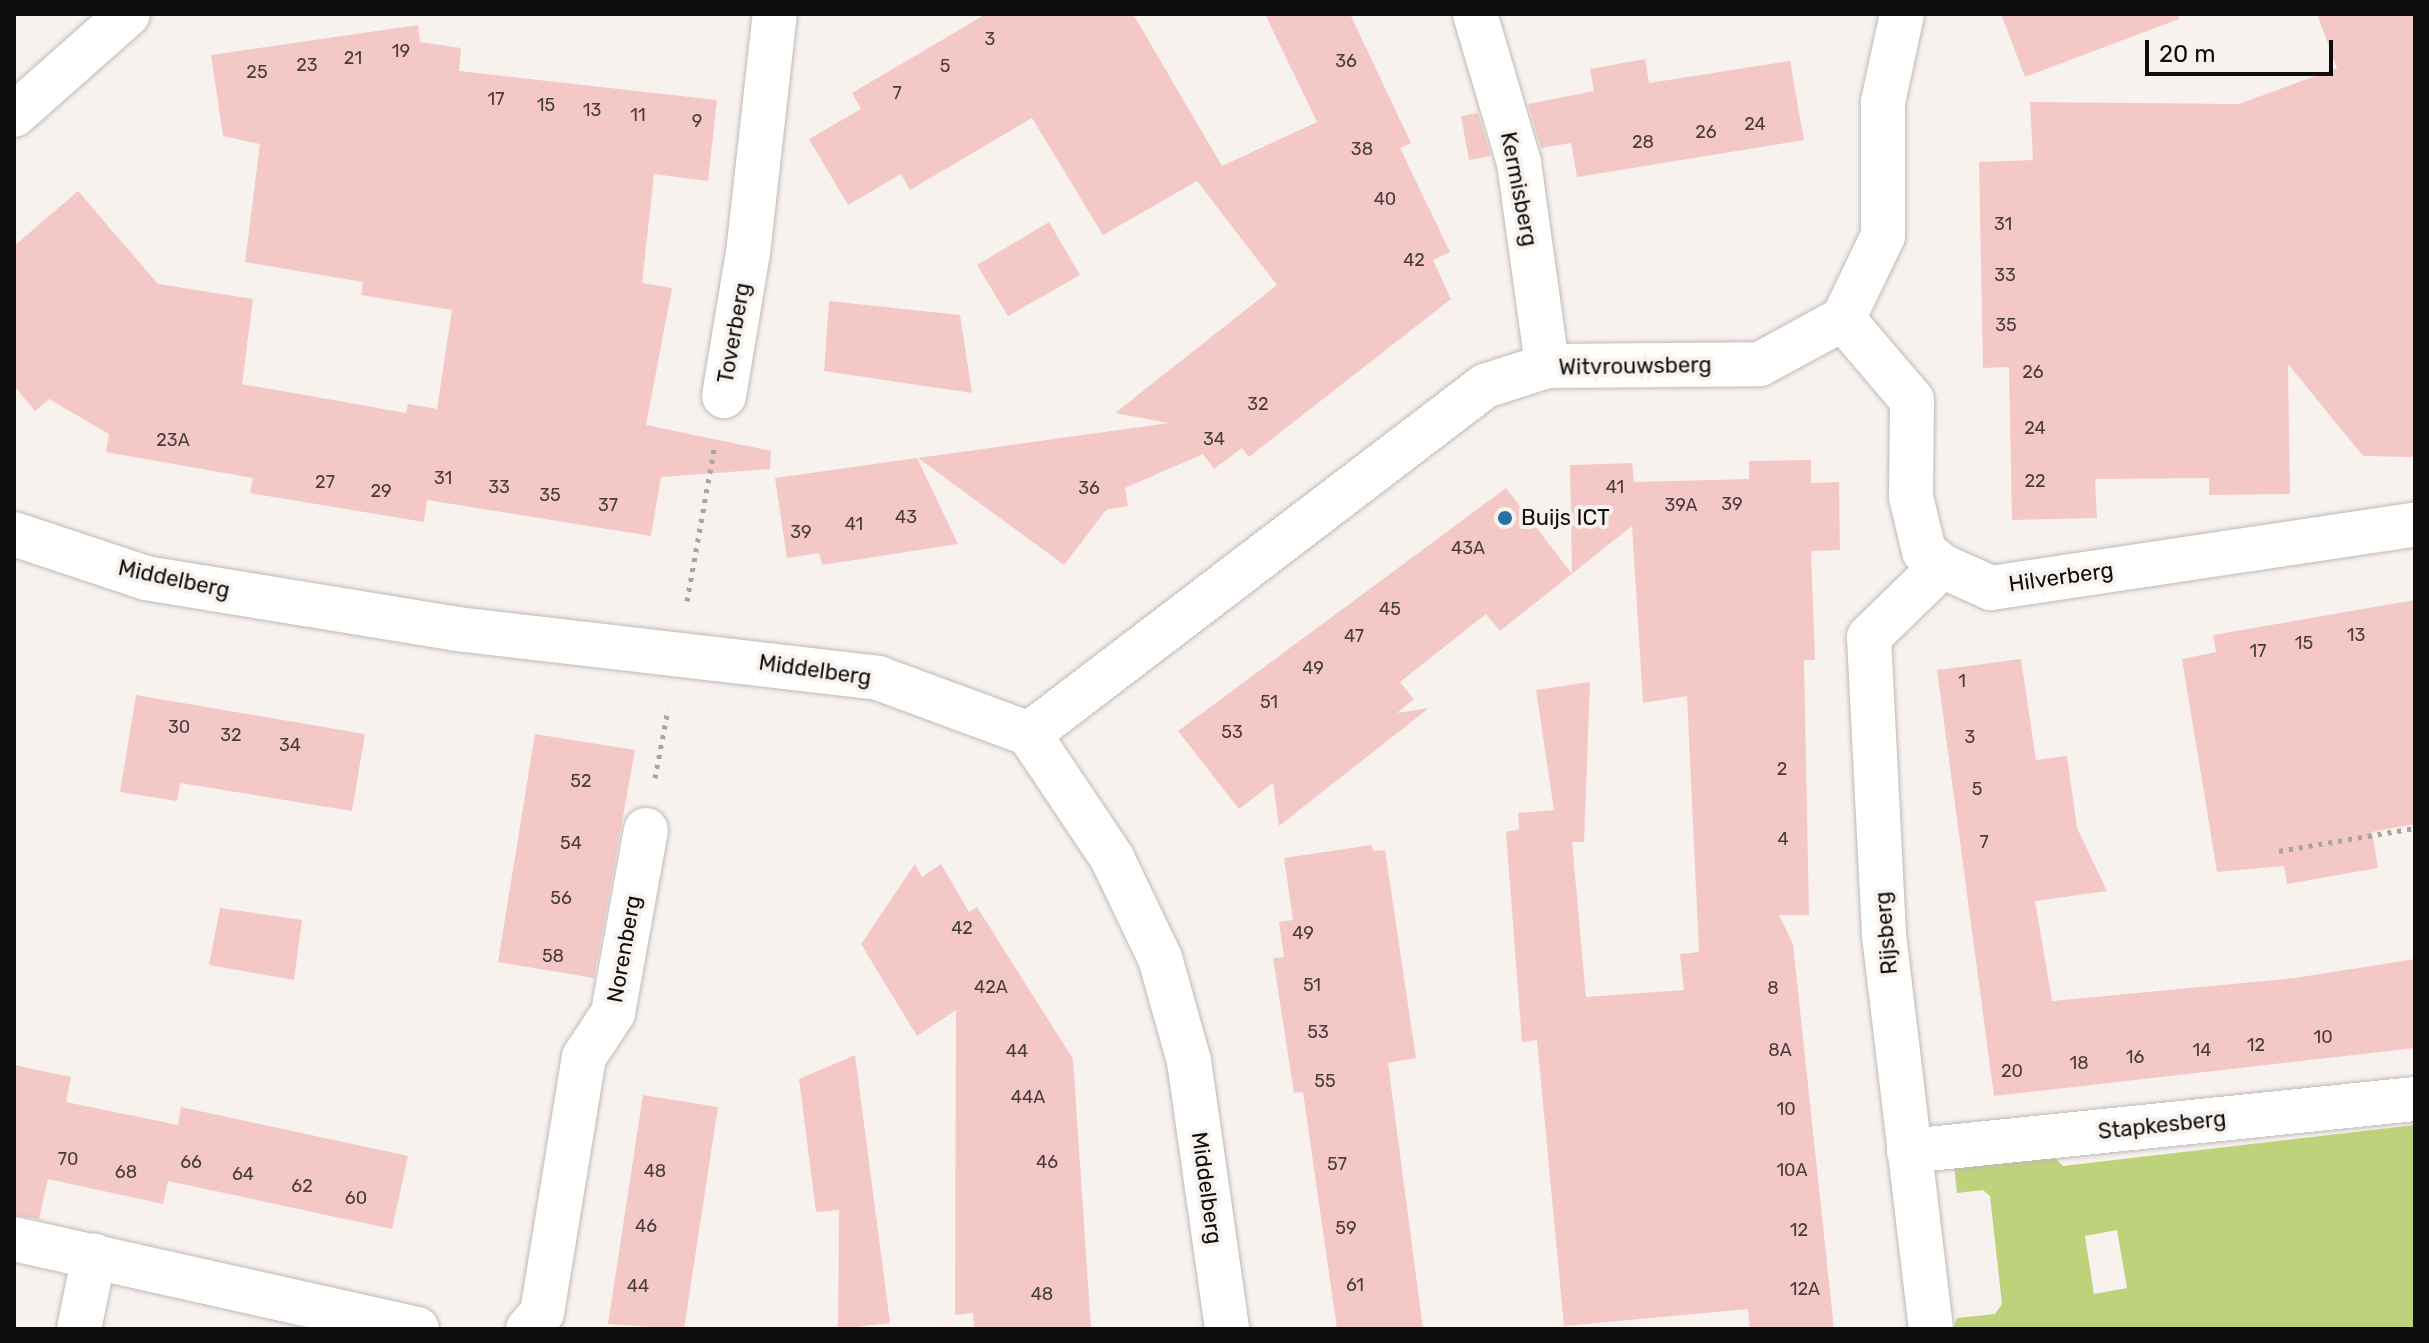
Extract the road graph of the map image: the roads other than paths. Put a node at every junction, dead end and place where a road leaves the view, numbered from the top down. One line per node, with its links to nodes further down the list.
1 (128, 14): 5 (street)
2 (775, 14): 8 (street, Toverberg)
3 (1475, 14): 7 (street, Kermisberg)
4 (1902, 14): 6 (street)
5 (14, 115)
6 (1843, 319): 7 (street, Witvrouwsberg); 11 (street)
7 (1547, 366): 12 (street, Witvrouwsberg)
8 (724, 396)
9 (2415, 525): 11 (street, Hilverberg)
10 (14, 534): 12 (street, Middelberg)
11 (1942, 566): 15 (street, Rijsberg)
12 (1029, 734): 21 (street, Middelberg)
13 (646, 830): 20 (street, Norenberg)
14 (2415, 1099): 15 (street, Stapkesberg)
15 (1909, 1151): 22 (street, Rijsberg)
16 (14, 1239): 17 (street)
17 (94, 1256): 18 (street); 19 (street)
18 (79, 1329)
19 (417, 1329)
20 (528, 1329)
21 (1227, 1329)
22 (1931, 1329)

